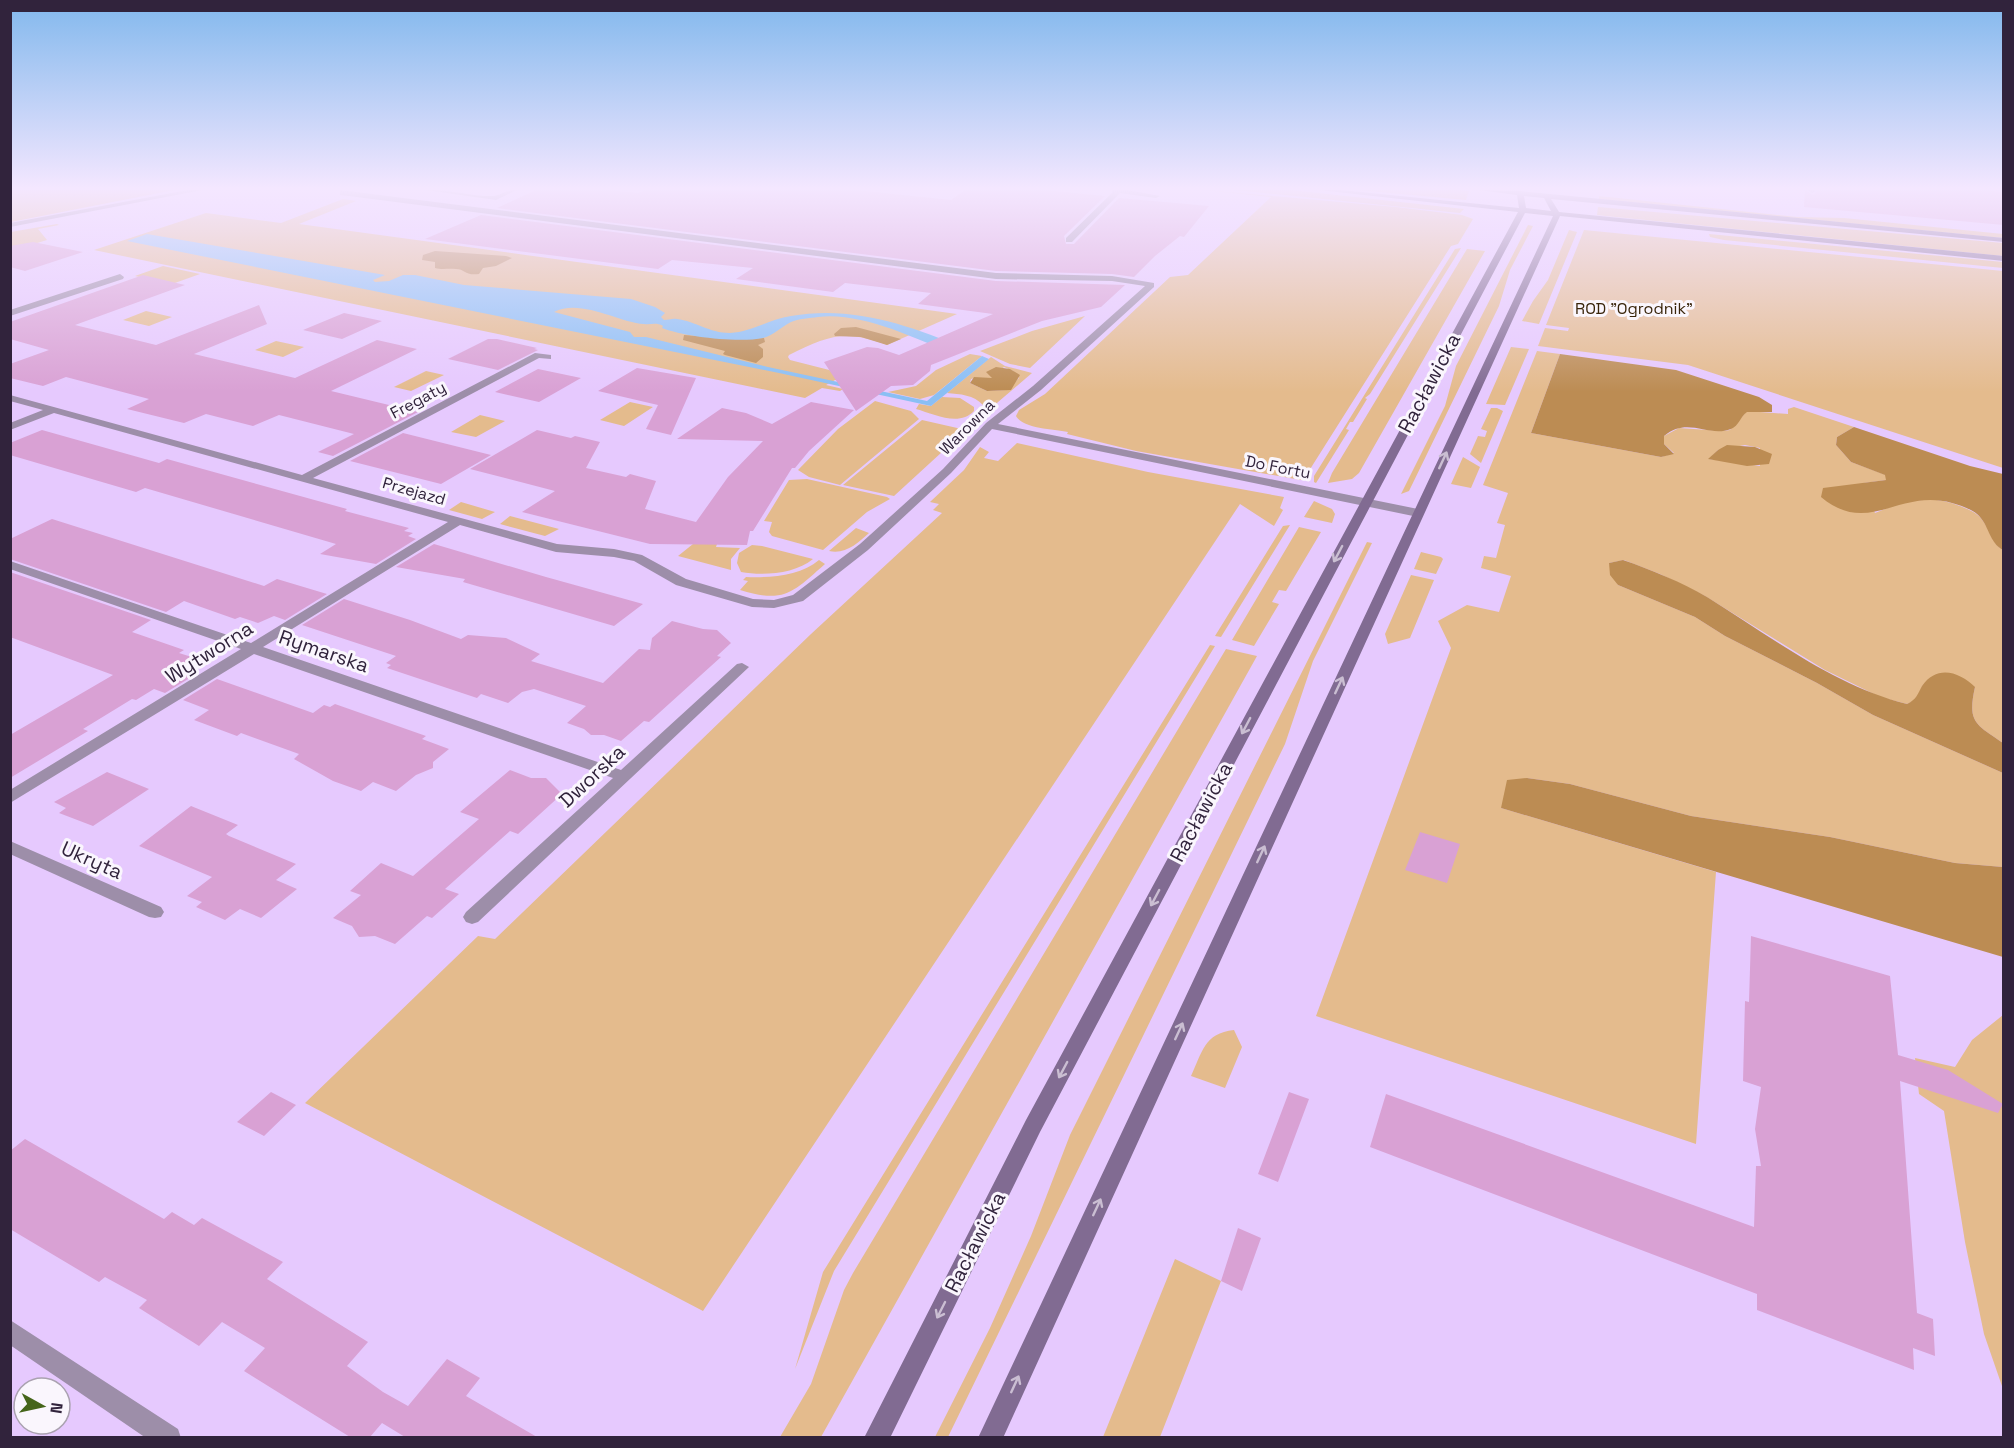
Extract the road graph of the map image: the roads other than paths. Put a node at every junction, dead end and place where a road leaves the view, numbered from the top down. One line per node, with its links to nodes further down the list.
1 (851, 258): 9 (street, Warowna)
2 (1496, 258): 12 (main road, Racławicka)
3 (1537, 258): 13 (main road, one-way to 3)
4 (120, 277): 5 (street)
5 (10, 313)
6 (548, 357): 11 (street, Fregaty)
7 (10, 398): 8 (street, Przejazd)
8 (54, 410): 10 (street); 11 (street, Przejazd)
9 (990, 425): 12 (street, Do Fortu); 16 (street, Warowna)
10 (10, 427)
11 (304, 478): 14 (street, Przejazd)
12 (1365, 502): 13 (street, Do Fortu); 26 (main road, Racławicka, one-way to 26)
13 (1418, 513): 27 (main road, one-way to 13)
14 (458, 520): 16 (street, Przejazd); 17 (street, Wytworna)
15 (10, 565): 17 (street, Rymarska)
16 (807, 594)
17 (253, 648): 19 (street, Rymarska); 20 (street, Wytworna)
18 (742, 668): 19 (street, Dworska)
19 (623, 776): 23 (street, Dworska)
20 (10, 798)
21 (10, 847): 22 (street, Ukryta)
22 (156, 912)
23 (471, 917)
24 (10, 1331): 25 (street)
25 (169, 1437)
26 (876, 1437)
27 (990, 1437)

